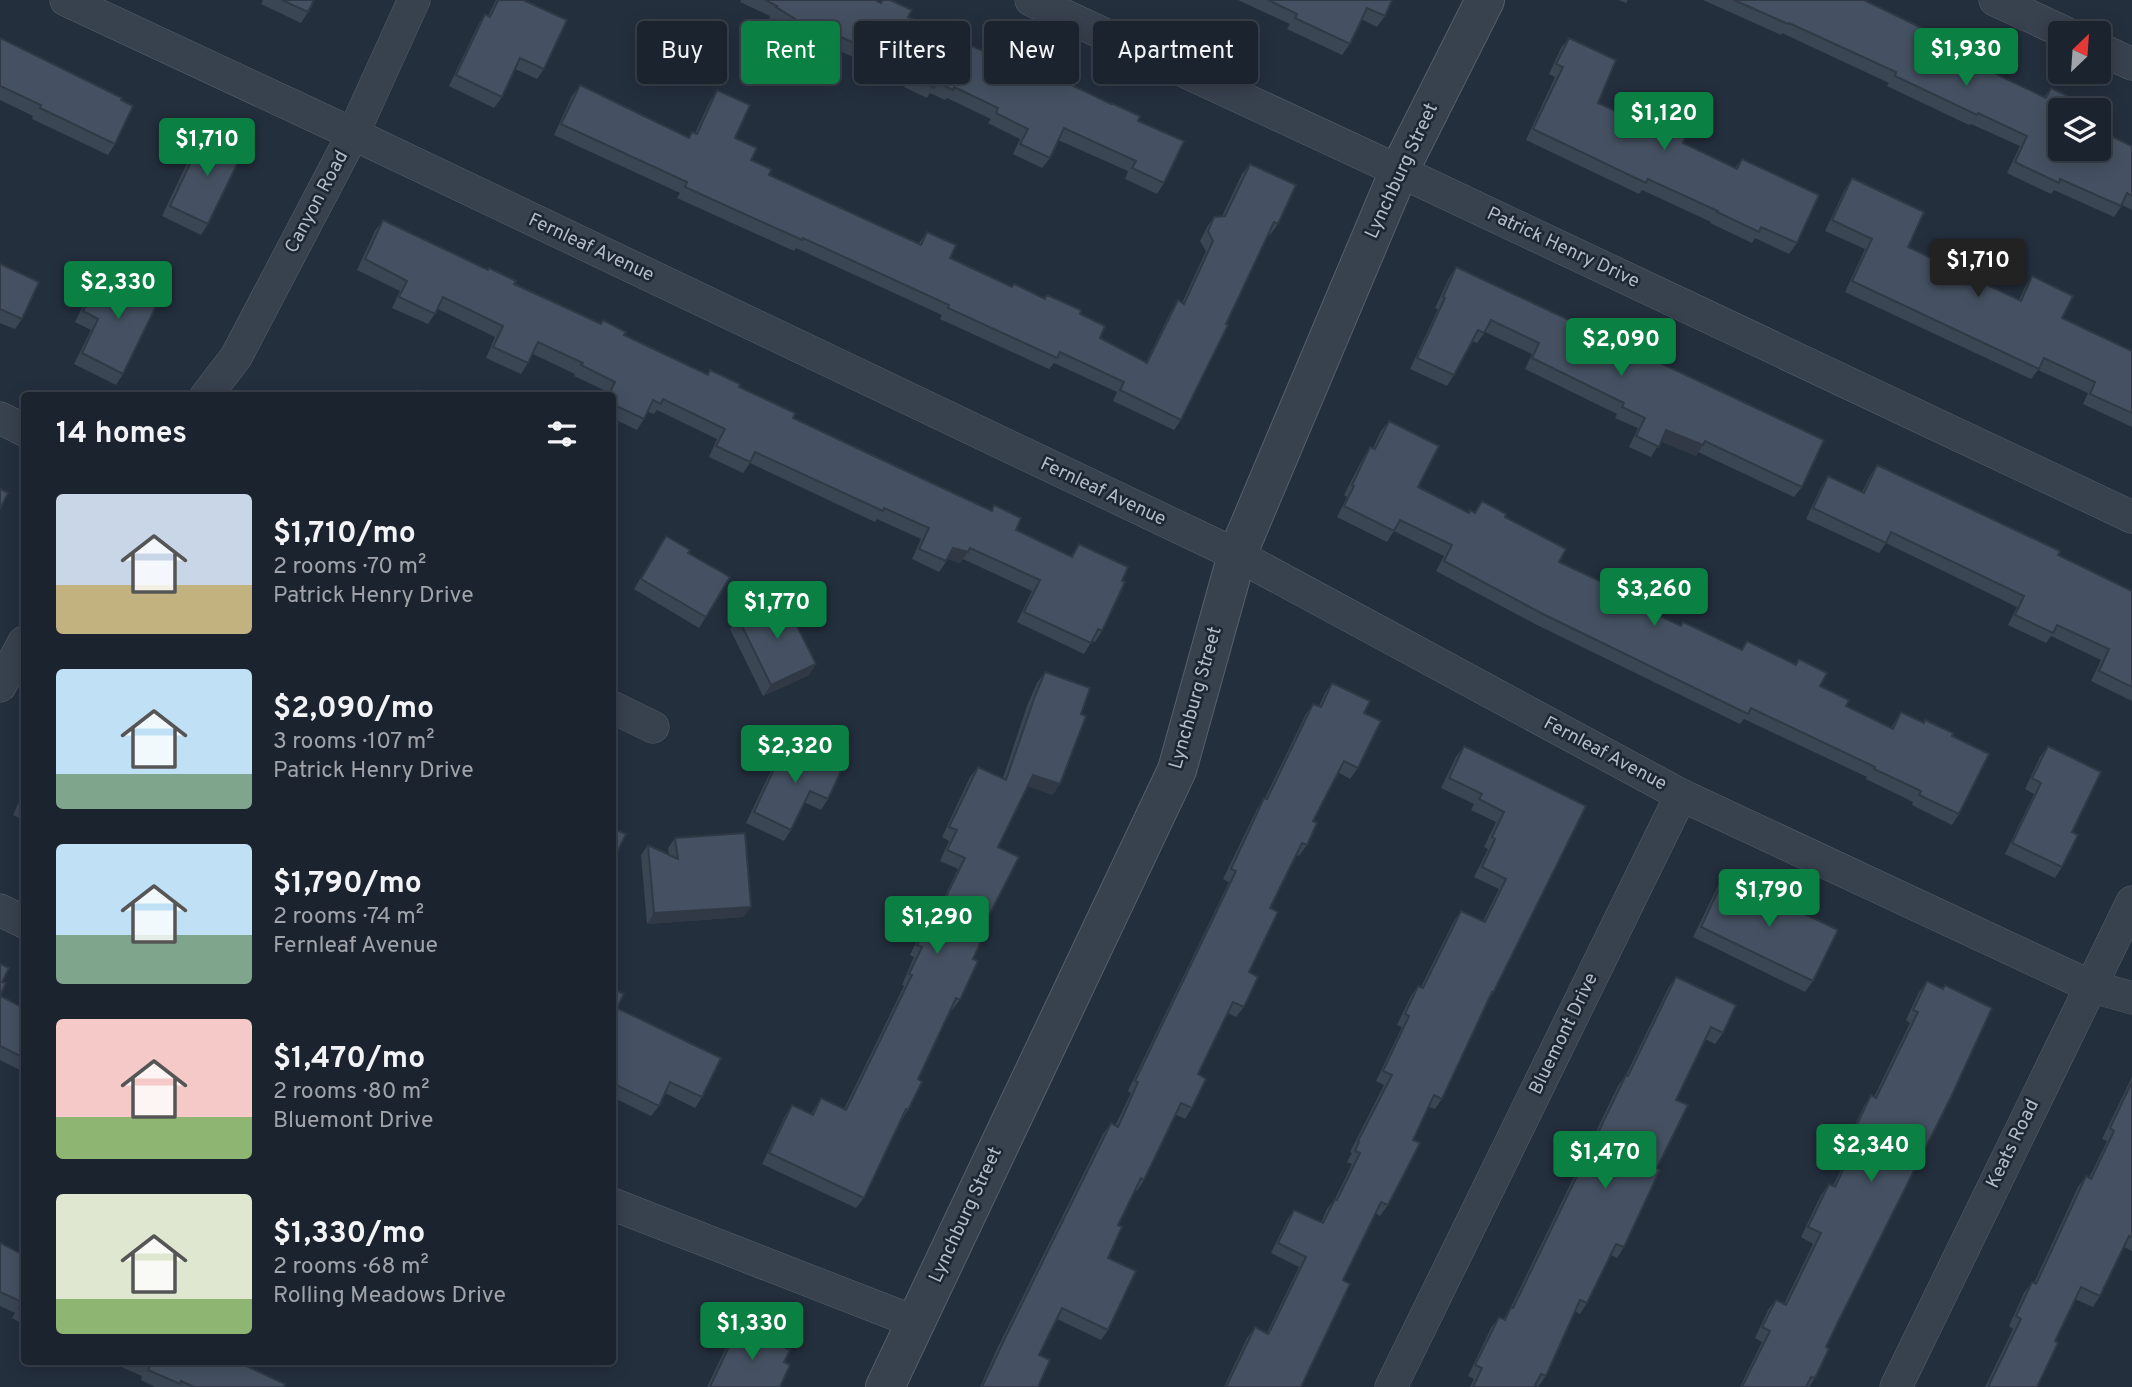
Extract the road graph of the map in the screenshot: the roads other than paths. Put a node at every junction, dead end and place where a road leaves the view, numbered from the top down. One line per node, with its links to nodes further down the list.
1 (66, 0): 9 (street, Fernleaf Avenue)
2 (414, 0): 9 (street, Canyon Road)
3 (1031, 0): 10 (street, Patrick Henry Drive)
4 (1485, 0): 10 (street, Lynchburg Street)
5 (1995, 0): 6 (street)
6 (2048, 25)
7 (2111, 54): 8 (street)
8 (2132, 64)
9 (353, 134): 11 (street, Canyon Road); 15 (street, Fernleaf Avenue)
10 (1399, 171): 14 (street, Patrick Henry Drive); 15 (street, Lynchburg Street)
11 (209, 392)
12 (0, 418): 13 (street)
13 (21, 428)
14 (2132, 517)
15 (1237, 555): 20 (street, Fernleaf Avenue); 27 (street, Lynchburg Street)
16 (21, 648): 17 (street)
17 (0, 686)
18 (616, 709): 19 (street)
19 (653, 727)
20 (1681, 795): 24 (street, Fernleaf Avenue); 29 (street, Bluemont Drive)
21 (2132, 902): 24 (street, Keats Road)
22 (0, 910): 23 (street)
23 (21, 920)
24 (2090, 986): 25 (street, Fernleaf Avenue); 30 (street, Keats Road)
25 (2132, 998)
26 (616, 1206): 27 (street)
27 (915, 1322): 28 (street, Lynchburg Street)
28 (885, 1387)
29 (1391, 1387)
30 (1896, 1387)

